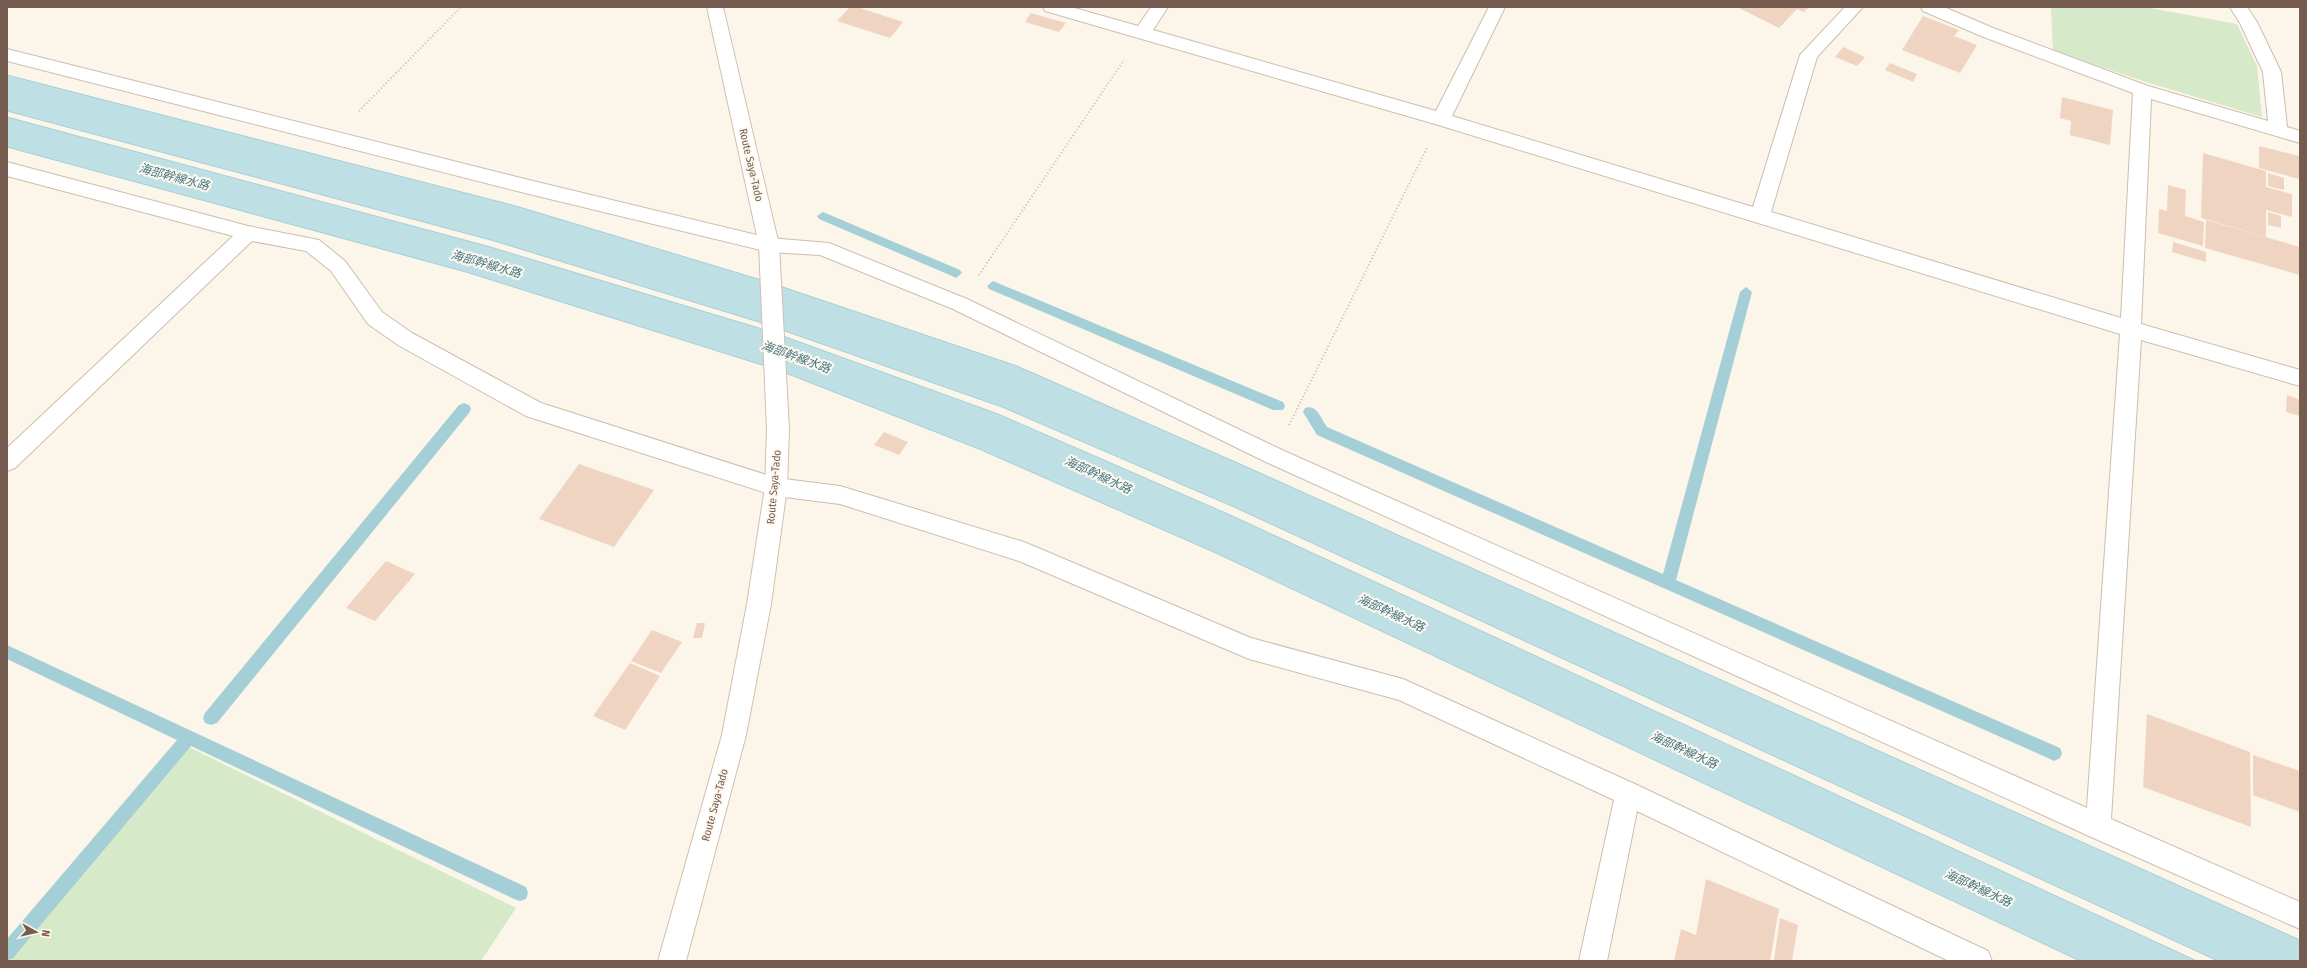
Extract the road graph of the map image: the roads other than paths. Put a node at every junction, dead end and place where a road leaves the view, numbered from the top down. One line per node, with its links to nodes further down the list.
1 (715, 7): 17 (street, Route Saya-Tado)
2 (1052, 7): 8 (street)
3 (1160, 7): 8 (street)
4 (1497, 7): 11 (street)
5 (1855, 7): 15 (street)
6 (1929, 7): 10 (street)
7 (2238, 7): 12 (street)
8 (1142, 33): 11 (street)
9 (7, 55): 17 (street)
10 (2142, 90): 12 (street); 18 (street)
11 (1441, 119): 15 (street)
12 (2278, 130): 13 (street)
13 (2300, 137)
14 (7, 169): 16 (street)
15 (1760, 216): 18 (street)
16 (248, 233): 20 (street); 21 (street)
17 (769, 245): 21 (street, Route Saya-Tado); 23 (street)
18 (2131, 329): 19 (street); 23 (street)
19 (2300, 378)
20 (7, 462)
21 (776, 487): 22 (street); 25 (street, Route Saya-Tado)
22 (1628, 794): 26 (street); 27 (street)
23 (2098, 827): 24 (street)
24 (2300, 916)
25 (672, 961)
26 (1592, 961)
27 (1978, 961)

